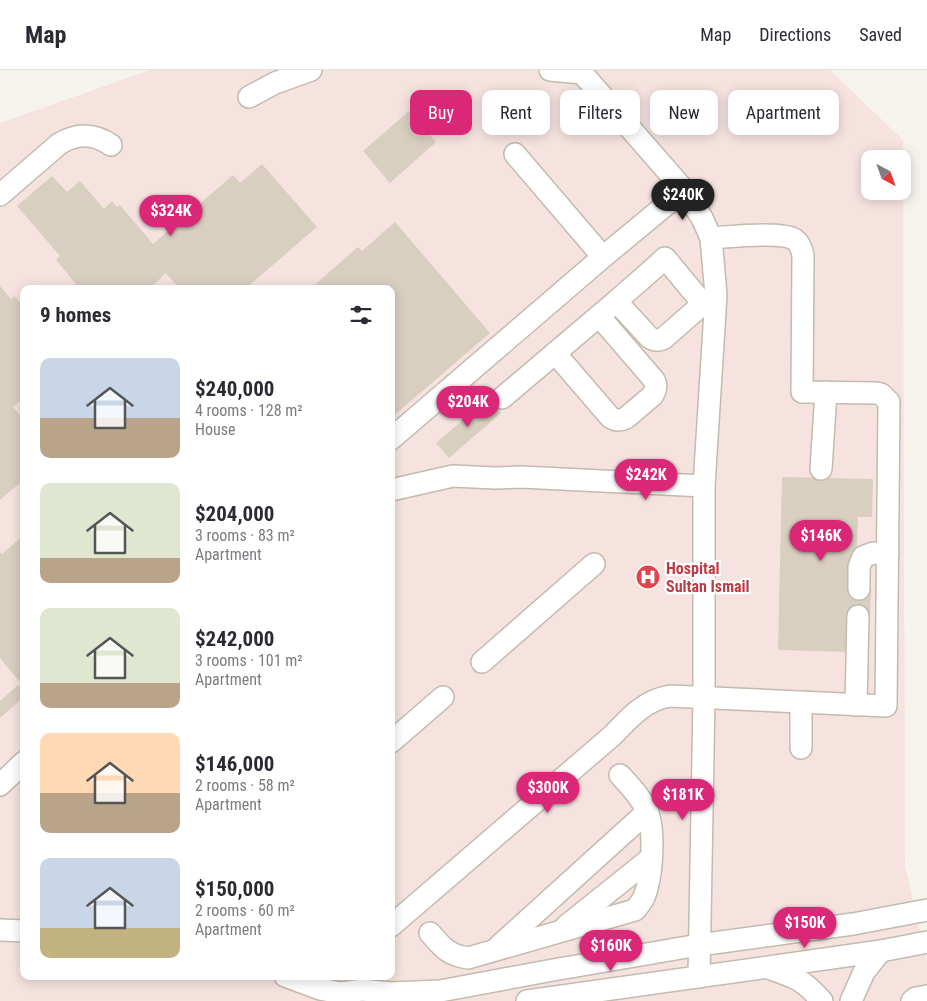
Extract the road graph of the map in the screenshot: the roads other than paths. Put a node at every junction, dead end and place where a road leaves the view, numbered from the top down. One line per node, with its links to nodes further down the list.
1 (311, 70): 4 (street)
2 (550, 70): 3 (street)
3 (583, 71): 7 (street)
4 (249, 97)
5 (111, 145): 8 (street)
6 (515, 154): 10 (street)
7 (684, 190): 9 (street); 10 (street)
8 (0, 194)
9 (711, 238): 11 (street); 15 (street)
10 (603, 257): 17 (street)
11 (707, 295): 12 (street); 12 (street); 19 (street)
12 (616, 301): 13 (street)
13 (599, 316): 14 (street); 14 (street)
14 (555, 353): 16 (street)
15 (826, 392): 18 (street); 21 (street)
16 (502, 398)
17 (395, 436)
18 (821, 469)
19 (704, 486): 20 (street); 29 (street)
20 (400, 487)
21 (888, 554): 23 (street); 26 (street)
22 (594, 564): 27 (street)
23 (858, 589)
24 (858, 616): 25 (street)
25 (857, 660): 26 (street); 31 (street)
26 (887, 660): 31 (street)
27 (482, 662)
28 (443, 697): 32 (street)
29 (704, 698): 30 (street); 42 (street); 48 (street)
30 (801, 702): 31 (street); 33 (street)
31 (856, 705)
32 (395, 739)
33 (801, 748)
34 (20, 766): 36 (street)
35 (620, 775): 37 (street)
36 (0, 785)
37 (648, 811): 38 (street); 50 (street)
38 (651, 858): 45 (street); 45 (street)
39 (927, 896): 41 (street)
40 (927, 910): 41 (street)
41 (906, 914): 43 (street)
42 (395, 923)
43 (853, 924): 48 (street); 52 (street)
44 (0, 930): 46 (street)
45 (560, 930): 50 (street)
46 (20, 931)
47 (430, 933): 50 (street)
48 (698, 945): 54 (street); 56 (street)
49 (923, 946): 51 (street)
50 (495, 950)
51 (881, 951): 52 (street); 60 (street)
52 (856, 954): 53 (street)
53 (766, 967): 54 (street); 59 (street)
54 (699, 977): 58 (street)
55 (297, 980): 56 (street)
56 (355, 992)
57 (927, 996): 61 (street)
58 (527, 1001)
59 (822, 1001)
60 (851, 1001)
61 (912, 1001)

